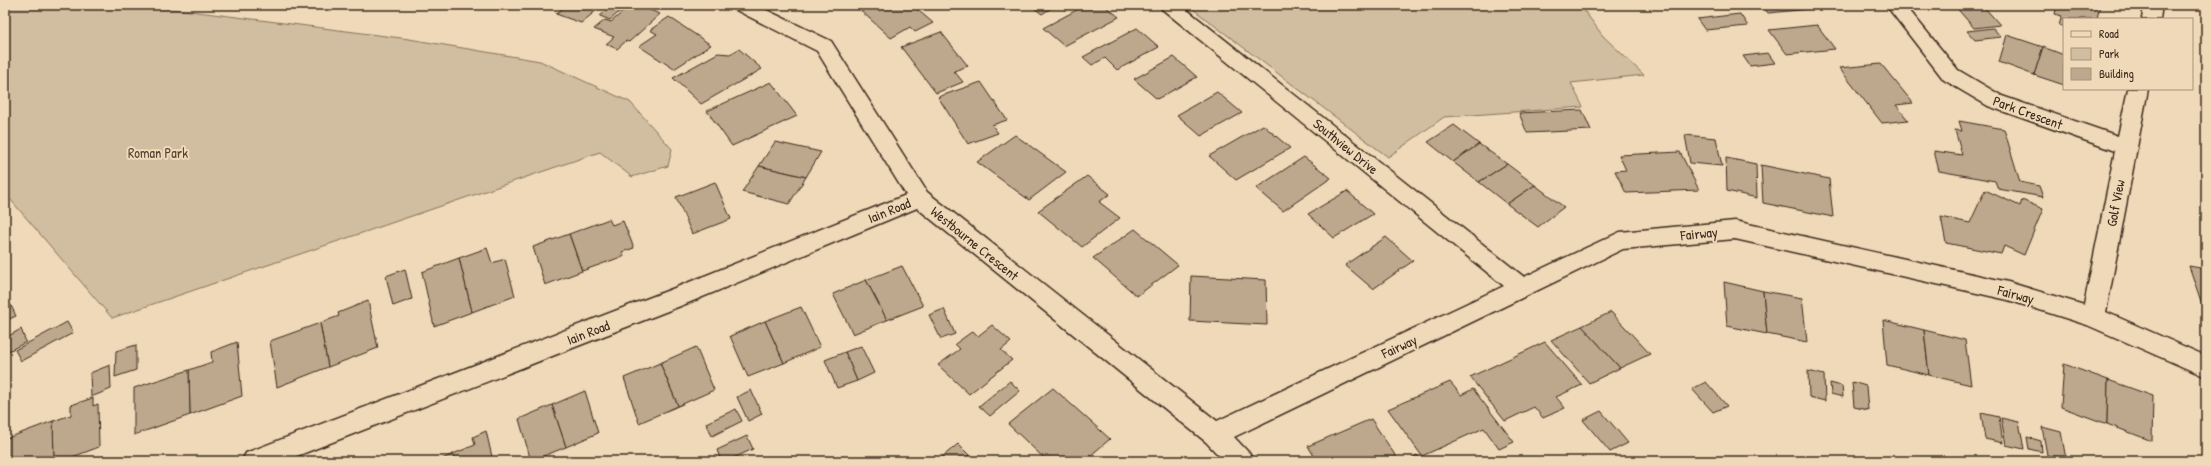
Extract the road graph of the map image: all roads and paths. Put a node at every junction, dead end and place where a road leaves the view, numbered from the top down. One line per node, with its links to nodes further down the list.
1 (741, 5): 8 (street, Westbourne Crescent)
2 (1169, 5): 9 (street, Southview Drive)
3 (1895, 5): 7 (street, Park Crescent)
4 (2152, 5): 5 (street)
5 (2151, 18)
6 (2138, 90): 7 (street, Golf View)
7 (2126, 147): 10 (street, Golf View)
8 (919, 198): 12 (street, Westbourne Crescent); 13 (street, Iain Road)
9 (1522, 288): 10 (street, Fairway); 12 (street, Fairway)
10 (2093, 317): 11 (street, Fairway)
11 (2206, 367)
12 (1215, 434): 14 (street, Westbourne Crescent)
13 (255, 461)
14 (1240, 461)

